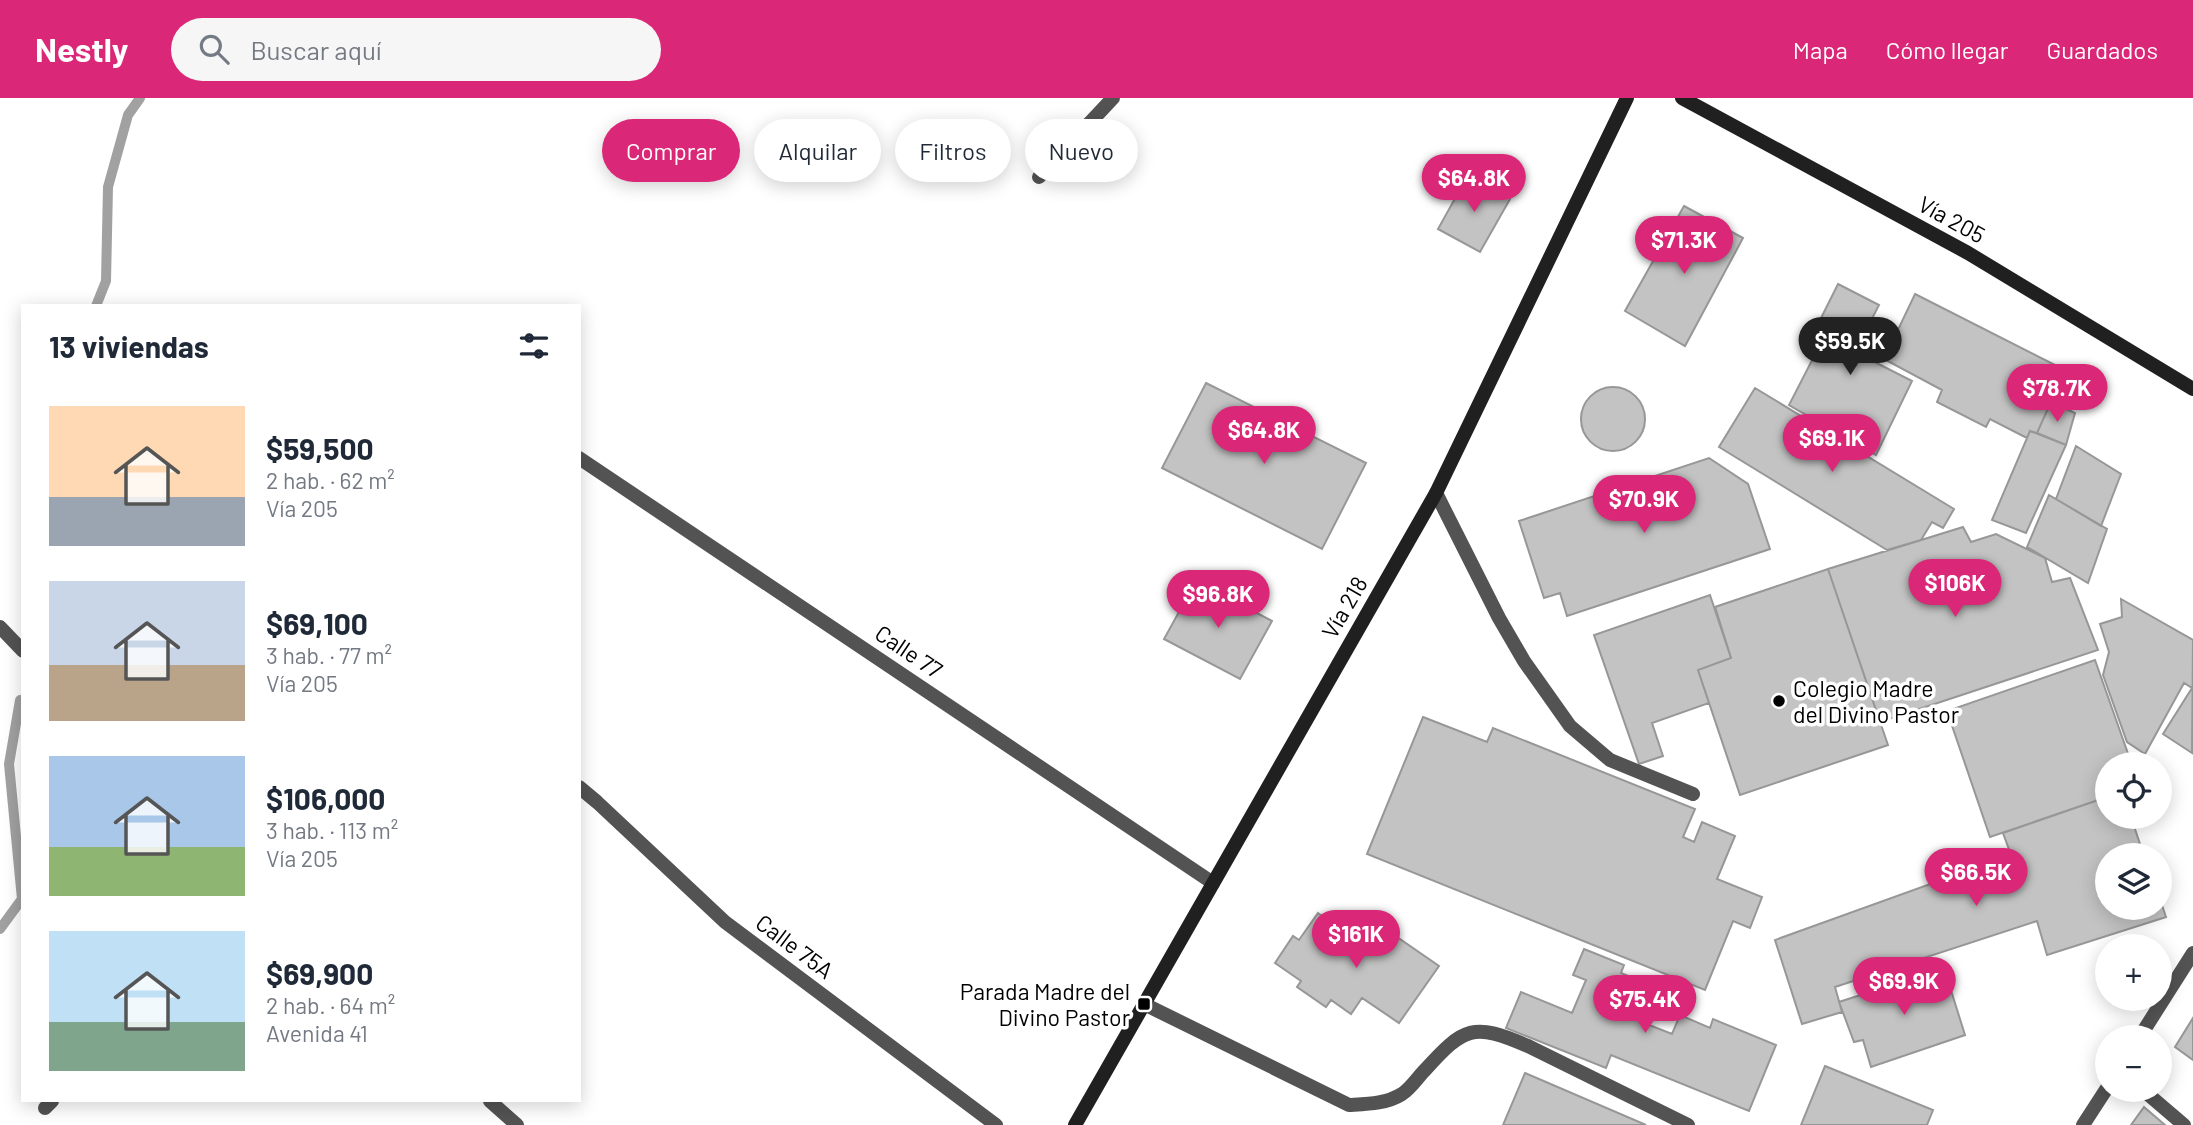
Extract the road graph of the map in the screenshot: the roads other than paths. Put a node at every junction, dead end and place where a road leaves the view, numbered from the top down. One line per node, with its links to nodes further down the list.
1 (1113, 98): 4 (street)
2 (1627, 98): 7 (main road, Vía 218)
3 (1682, 98): 5 (main road, Vía 205)
4 (1093, 119)
5 (2193, 389)
6 (581, 459): 12 (street, Calle 77)
7 (1436, 493): 11 (street); 12 (main road, Vía 218)
8 (0, 628): 9 (street)
9 (21, 649)
10 (581, 790): 20 (street, Calle 75A)
11 (1693, 794)
12 (1213, 883): 14 (main road, Vía 218)
13 (2193, 953): 15 (street)
14 (1144, 1004): 21 (main road, Vía 218); 22 (street)
15 (2147, 1025)
16 (491, 1102): 19 (street)
17 (2098, 1102): 23 (street)
18 (2157, 1102): 24 (street)
19 (517, 1125)
20 (996, 1125)
21 (1075, 1125)
22 (1688, 1125)
23 (2083, 1125)
24 (2184, 1125)

